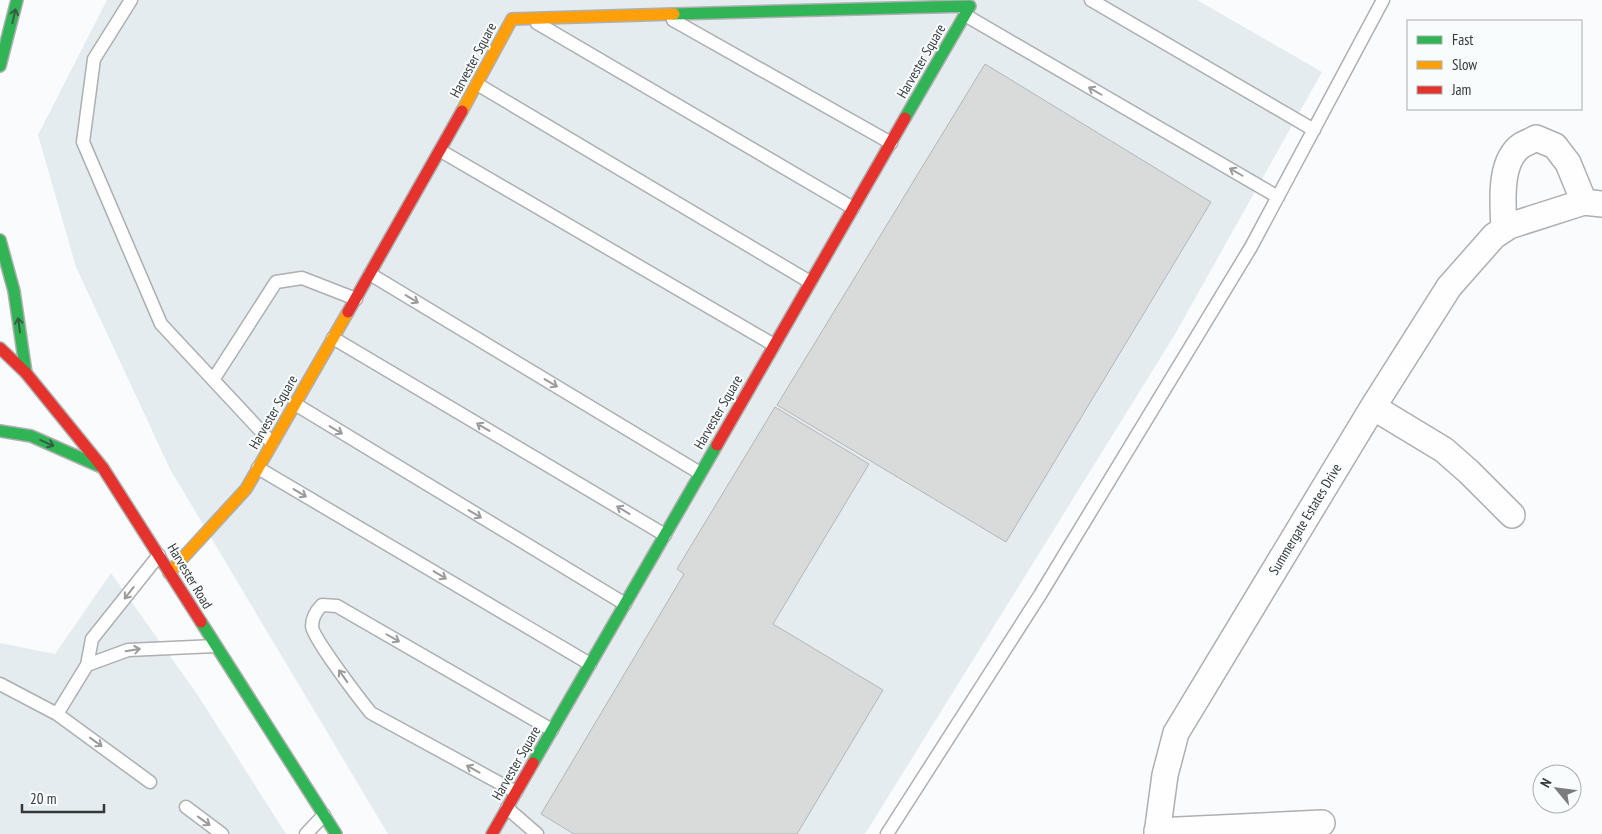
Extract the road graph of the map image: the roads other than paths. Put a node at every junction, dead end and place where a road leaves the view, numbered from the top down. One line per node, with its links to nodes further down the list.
1 (17, 0): 8 (street, one-way to 1)
2 (130, 0): 25 (lane)
3 (1091, 0): 10 (lane)
4 (1384, 0): 10 (lane)
5 (971, 7): 6 (street, Harvester Square); 11 (street, Harvester Square); 13 (lane, one-way to 5)
6 (664, 14): 7 (street, Harvester Square); 11 (lane)
7 (528, 18): 9 (street, Harvester Square); 15 (lane)
8 (0, 66)
9 (477, 84): 12 (street, Harvester Square); 19 (lane)
10 (1314, 130): 13 (lane)
11 (890, 143): 15 (street, Harvester Square)
12 (441, 151): 18 (street, Harvester Square); 22 (lane)
13 (1278, 197): 56 (lane)
14 (1593, 203): 16 (street, Summergate Estates Drive); 16 (street, Summergate Estates Drive)
15 (853, 208): 19 (street, Harvester Square)
16 (1504, 229): 27 (street, Summergate Estates Drive)
17 (0, 240): 24 (street, one-way to 17)
18 (370, 274): 20 (street, Harvester Square); 32 (lane, one-way to 32)
19 (810, 282): 22 (street, Harvester Square)
20 (356, 299): 21 (street, Harvester Square); 25 (lane)
21 (333, 338): 26 (street, Harvester Square); 34 (lane, one-way to 21)
22 (774, 346): 32 (street, Harvester Square)
23 (0, 348): 24 (street, Harvester Road)
24 (26, 373): 30 (street, Harvester Road)
25 (213, 380): 29 (lane)
26 (295, 404): 29 (street, Harvester Square); 37 (lane, one-way to 37)
27 (1373, 407): 33 (street); 50 (street, Summergate Estates Drive)
28 (0, 431): 30 (street, one-way to 30)
29 (272, 443): 31 (street, Harvester Square)
30 (103, 468): 35 (street, Harvester Road)
31 (258, 468): 36 (street, Harvester Square); 39 (lane, one-way to 39)
32 (700, 473): 34 (street, Harvester Square)
33 (1512, 515)
34 (665, 534): 37 (street, Harvester Square)
35 (159, 555): 36 (street, Harvester Road); 40 (lane, one-way to 40)
36 (170, 573): 38 (street, Harvester Road)
37 (625, 604): 39 (street, Harvester Square)
38 (215, 646): 40 (lane, one-way to 38); 48 (street, Harvester Road)
39 (590, 664): 43 (street, Harvester Square)
40 (86, 665): 42 (lane)
41 (0, 684): 42 (lane)
42 (56, 714): 44 (lane, one-way to 44)
43 (552, 730): 45 (street, Harvester Square); 45 (lane, one-way to 43)
44 (150, 782)
45 (516, 792): 47 (street, Harvester Square)
46 (186, 807): 51 (lane, one-way to 51)
47 (507, 808): 54 (street, Harvester Square); 55 (lane)
48 (324, 815): 52 (lane); 53 (street, Harvester Road)
49 (1322, 823): 50 (street)
50 (1157, 833)
51 (222, 834)
52 (306, 834)
53 (336, 834)
54 (492, 834)
55 (537, 834)
56 (887, 834)

